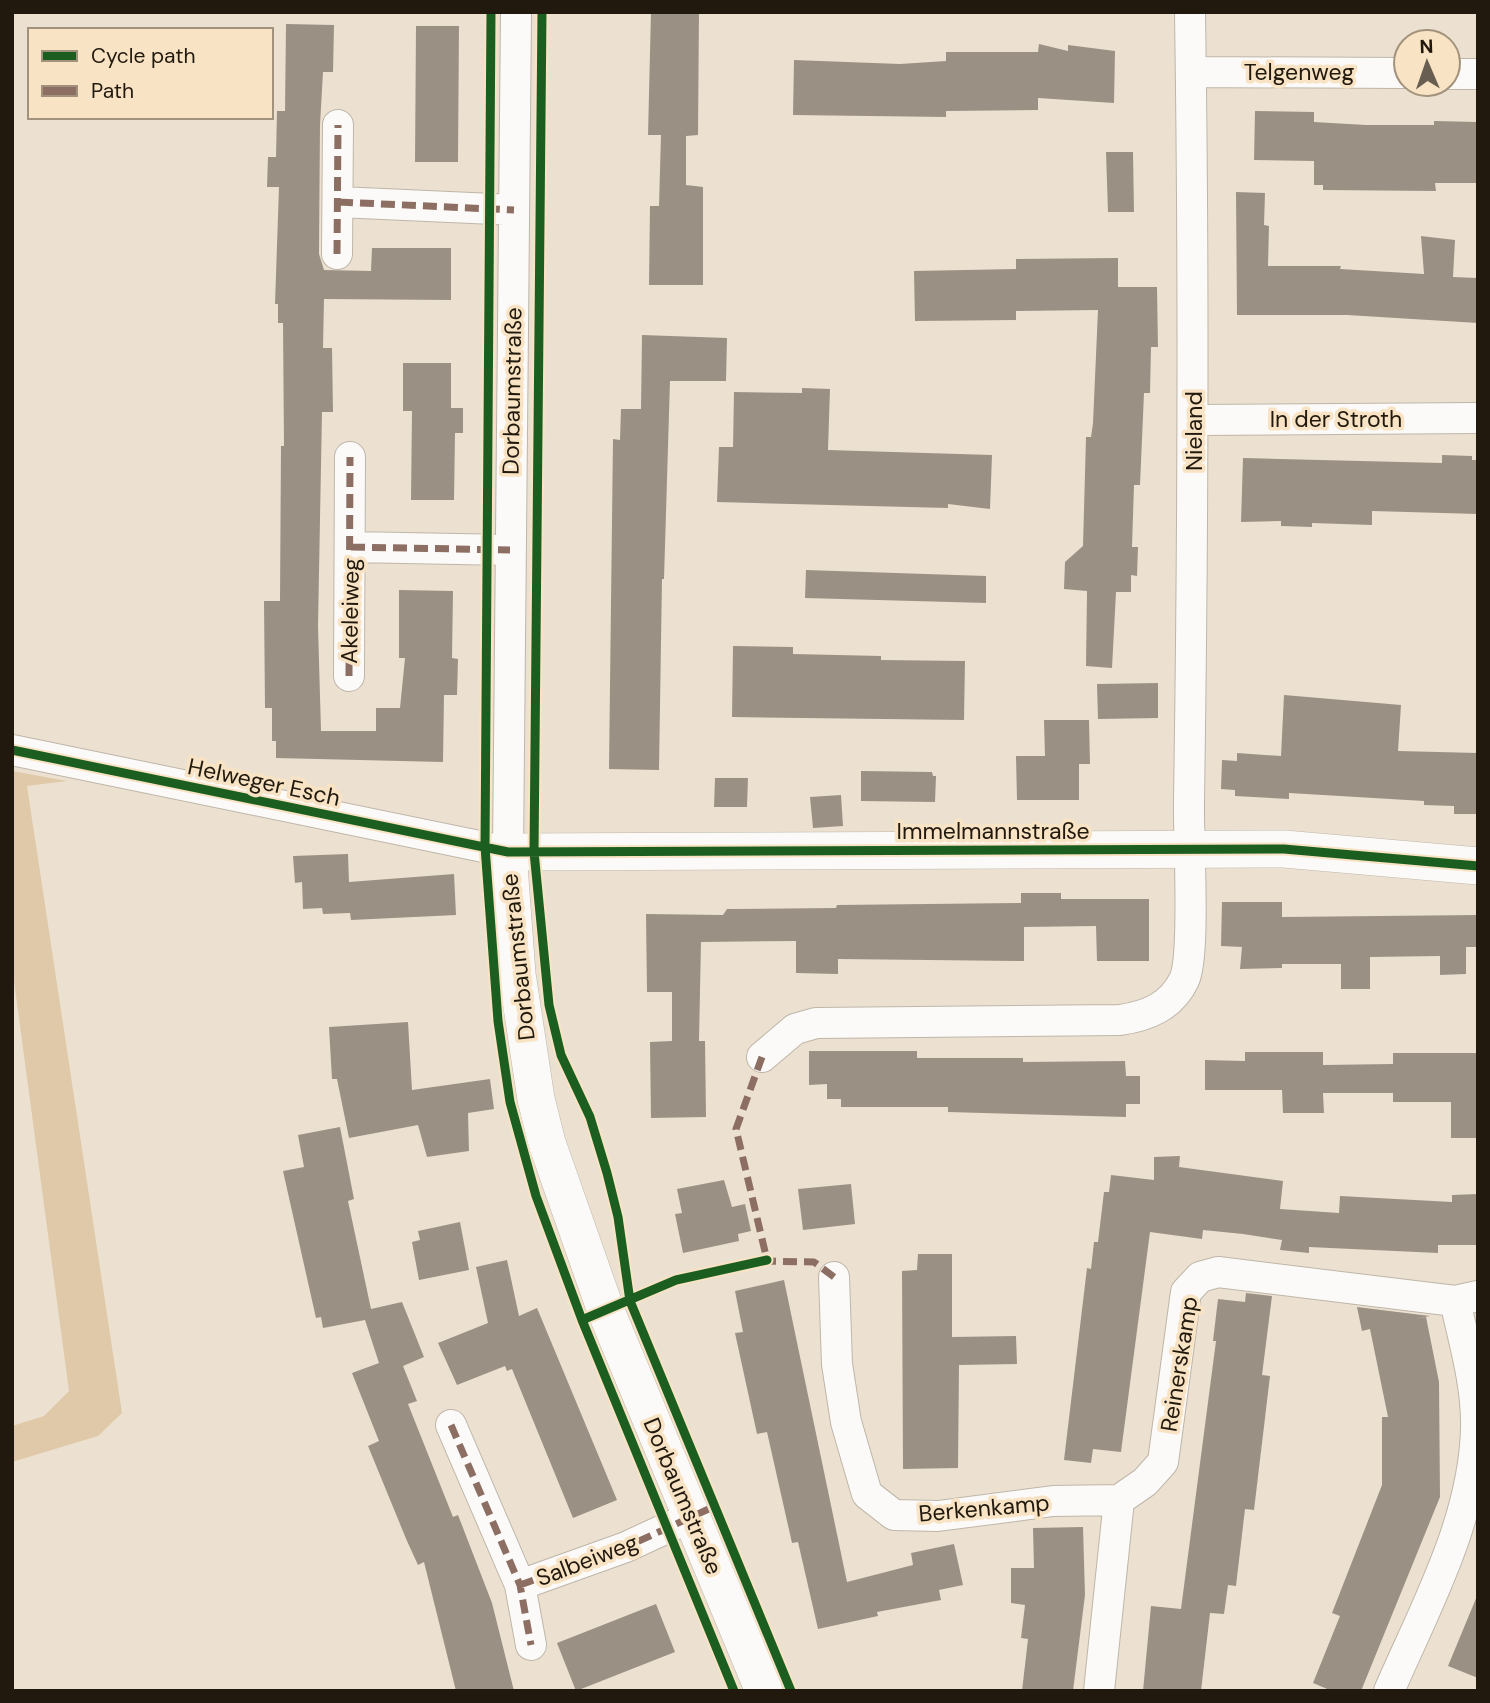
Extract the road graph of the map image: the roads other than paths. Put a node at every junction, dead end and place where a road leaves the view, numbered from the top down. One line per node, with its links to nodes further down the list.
1 (516, 12): 7 (street, Dorbaumstraße)
2 (1190, 12): 3 (street, Nieland)
3 (1191, 72): 4 (street, Telgenweg); 10 (street, Nieland)
4 (1392, 73)
5 (338, 125): 6 (street)
6 (339, 202): 7 (street); 8 (street)
7 (514, 210): 13 (street, Dorbaumstraße)
8 (337, 254)
9 (1478, 418): 10 (street, In der Stroth)
10 (1195, 420): 16 (street, Nieland)
11 (350, 457): 12 (street, Akeleiweg)
12 (351, 547): 13 (street, Akeleiweg); 14 (street, Akeleiweg)
13 (510, 550): 17 (street, Dorbaumstraße)
14 (349, 676)
15 (12, 750): 17 (street, Helweger Esch)
16 (1188, 850): 17 (street, Immelmannstraße); 18 (street, Immelmannstraße); 19 (street)
17 (508, 852): 24 (street, Dorbaumstraße)
18 (1478, 866)
19 (762, 1057)
20 (834, 1277): 23 (street, Berkenkamp)
21 (1466, 1299): 23 (street, Reinerskamp); 29 (street, Reinerskamp)
22 (451, 1425): 25 (street, Salbeiweg)
23 (1119, 1500): 28 (street)
24 (691, 1517): 25 (street, Salbeiweg); 27 (street, Dorbaumstraße)
25 (520, 1585): 26 (street, Salbeiweg)
26 (531, 1645)
27 (764, 1691)
28 (1099, 1691)
29 (1389, 1691)

